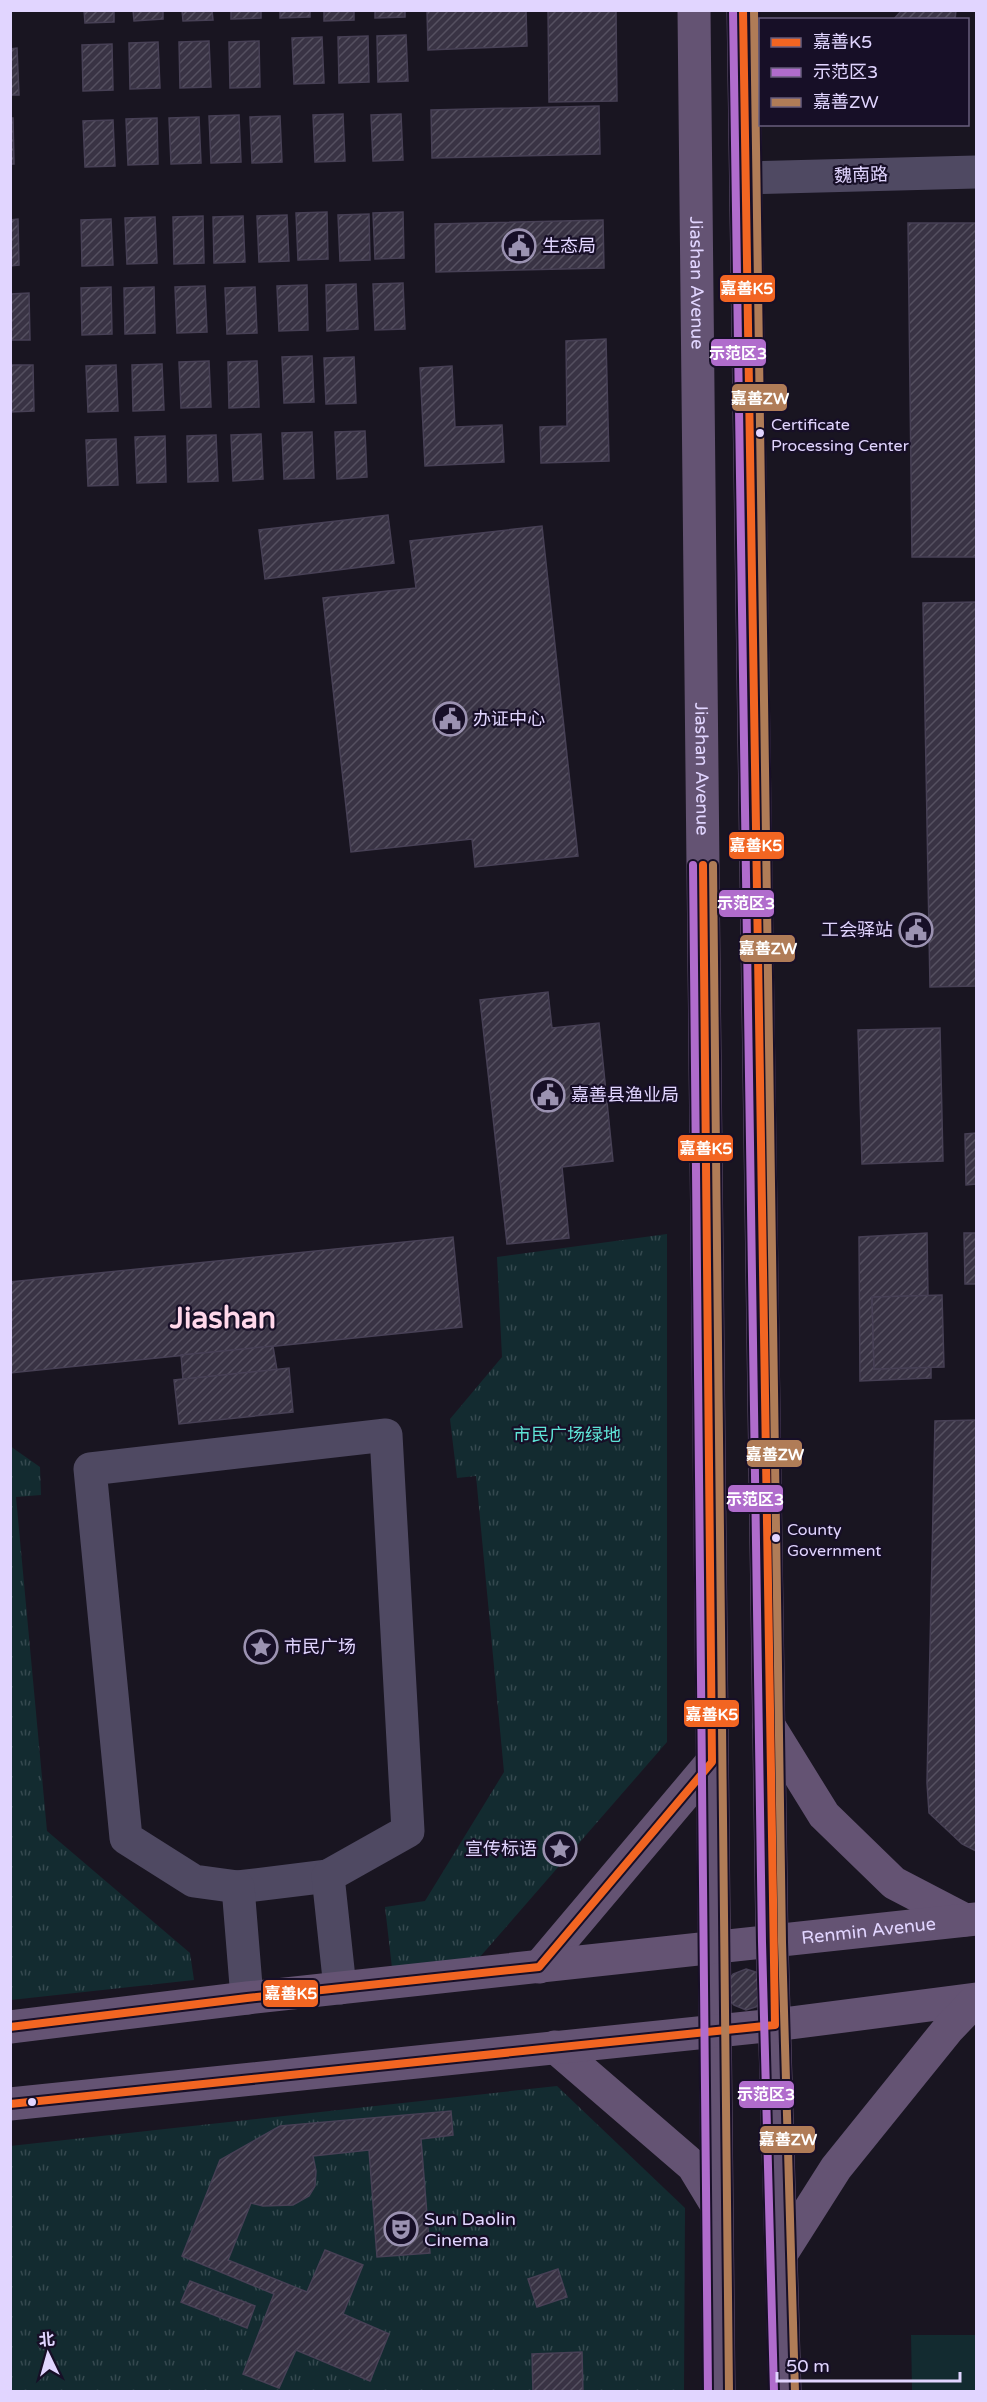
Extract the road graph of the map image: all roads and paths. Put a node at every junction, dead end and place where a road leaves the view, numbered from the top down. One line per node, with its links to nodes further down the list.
1 (694, 10): 6 (main road, Jiashan Avenue)
2 (742, 10): 4 (main road)
3 (976, 172): 4 (lane, 魏南路)
4 (746, 178): 5 (main road)
5 (769, 1726): 9 (main road); 10 (main road)
6 (712, 1762): 11 (main road, Jiashan Avenue); 12 (main road)
7 (328, 1876): 8 (lane); 8 (lane); 13 (lane)
8 (238, 1887): 14 (lane)
9 (971, 1920): 10 (main road, Renmin Avenue)
10 (772, 1942): 11 (main road, Renmin Avenue); 16 (main road)
11 (714, 1949): 12 (main road, Renmin Avenue); 18 (main road, Jiashan Avenue)
12 (538, 1967): 13 (main road, Renmin Avenue)
13 (340, 1988): 14 (main road, Renmin Avenue)
14 (247, 1998): 17 (main road, Renmin Avenue)
15 (976, 2000): 16 (main road); 22 (main road)
16 (775, 2025): 18 (main road); 22 (main road)
17 (10, 2027)
18 (715, 2031): 19 (main road); 21 (main road, Jiashan Avenue)
19 (555, 2048): 20 (main road); 21 (main road)
20 (10, 2104)
21 (717, 2206): 23 (main road, Jiashan Avenue)
22 (782, 2253): 24 (main road)
23 (719, 2391)
24 (785, 2391)

